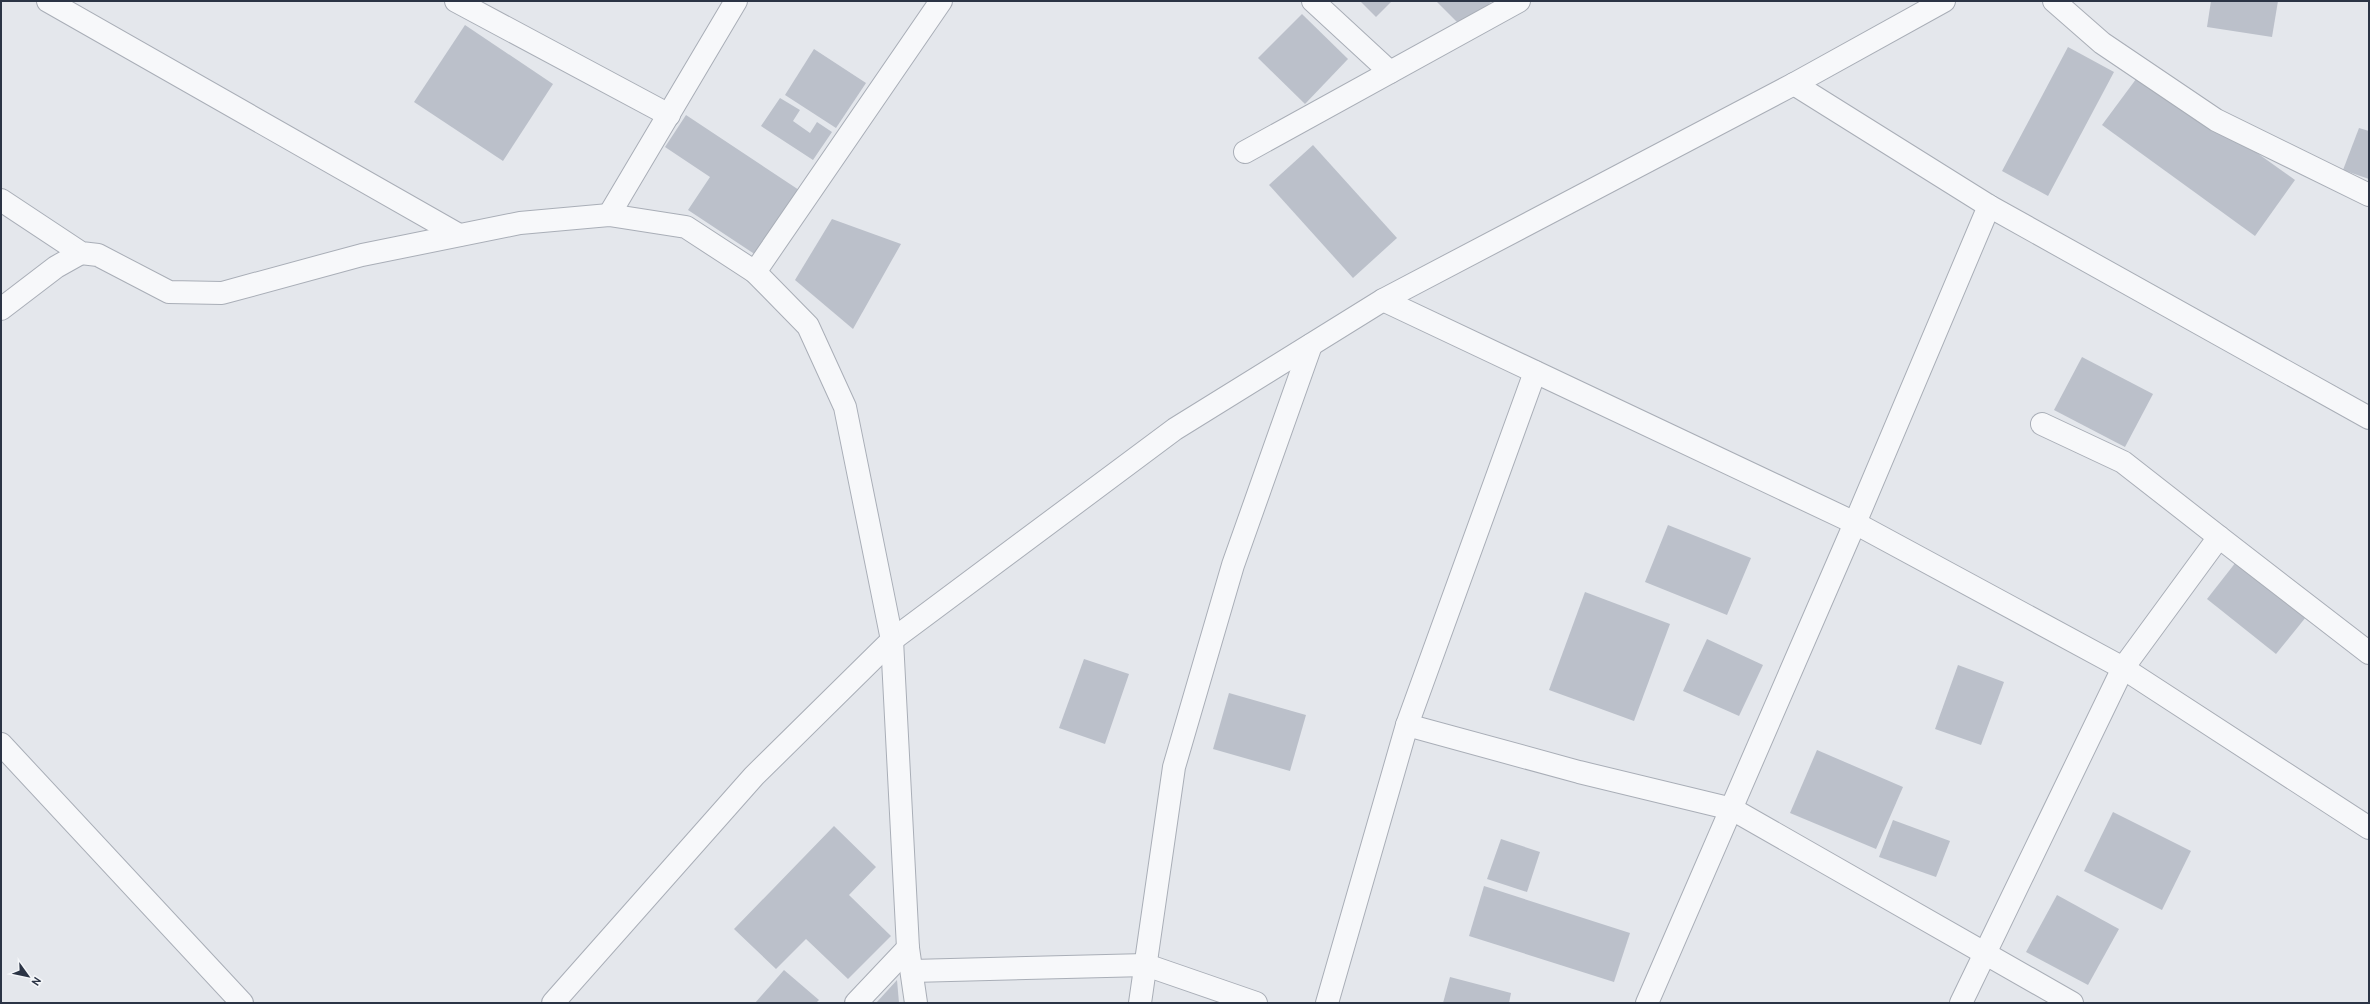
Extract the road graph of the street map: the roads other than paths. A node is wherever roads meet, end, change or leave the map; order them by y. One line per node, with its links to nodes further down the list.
1 (48, 1): 17 (street)
2 (456, 1): 11 (street)
3 (736, 1): 11 (street)
4 (941, 1): 19 (street)
5 (1313, 1): 9 (street)
6 (1519, 1): 9 (street)
7 (1944, 1): 10 (street)
8 (2054, 1): 13 (street)
9 (1390, 72): 12 (street)
10 (1794, 84): 15 (street); 20 (street)
11 (669, 115): 16 (street)
12 (1245, 152)
13 (2369, 195)
14 (1, 200): 18 (street)
15 (1989, 206): 24 (street); 26 (street)
16 (609, 215): 17 (street); 19 (street)
17 (459, 235): 18 (street)
18 (81, 253): 21 (street)
19 (755, 272): 28 (street)
20 (1383, 300): 22 (street); 23 (street)
21 (1, 309)
22 (1311, 345): 28 (street); 37 (street)
23 (1535, 372): 26 (street); 31 (street)
24 (2369, 418)
25 (2042, 424): 27 (street)
26 (1855, 523): 30 (street); 33 (street)
27 (2218, 537): 29 (street); 30 (street)
28 (892, 640): 35 (street); 40 (street)
29 (2369, 653)
30 (2123, 668): 34 (street); 36 (street)
31 (1407, 725): 33 (street); 45 (street)
32 (1, 744): 39 (street)
33 (1732, 809): 36 (street); 46 (street)
34 (2369, 828)
35 (908, 948): 38 (street); 41 (street)
36 (1984, 952): 47 (street); 48 (street)
37 (1146, 965): 38 (street); 43 (street); 44 (street)
38 (912, 971): 42 (street)
39 (242, 1003)
40 (553, 1003)
41 (856, 1003)
42 (916, 1003)
43 (1140, 1003)
44 (1256, 1003)
45 (1327, 1003)
46 (1647, 1003)
47 (1961, 1003)
48 (2072, 1003)

